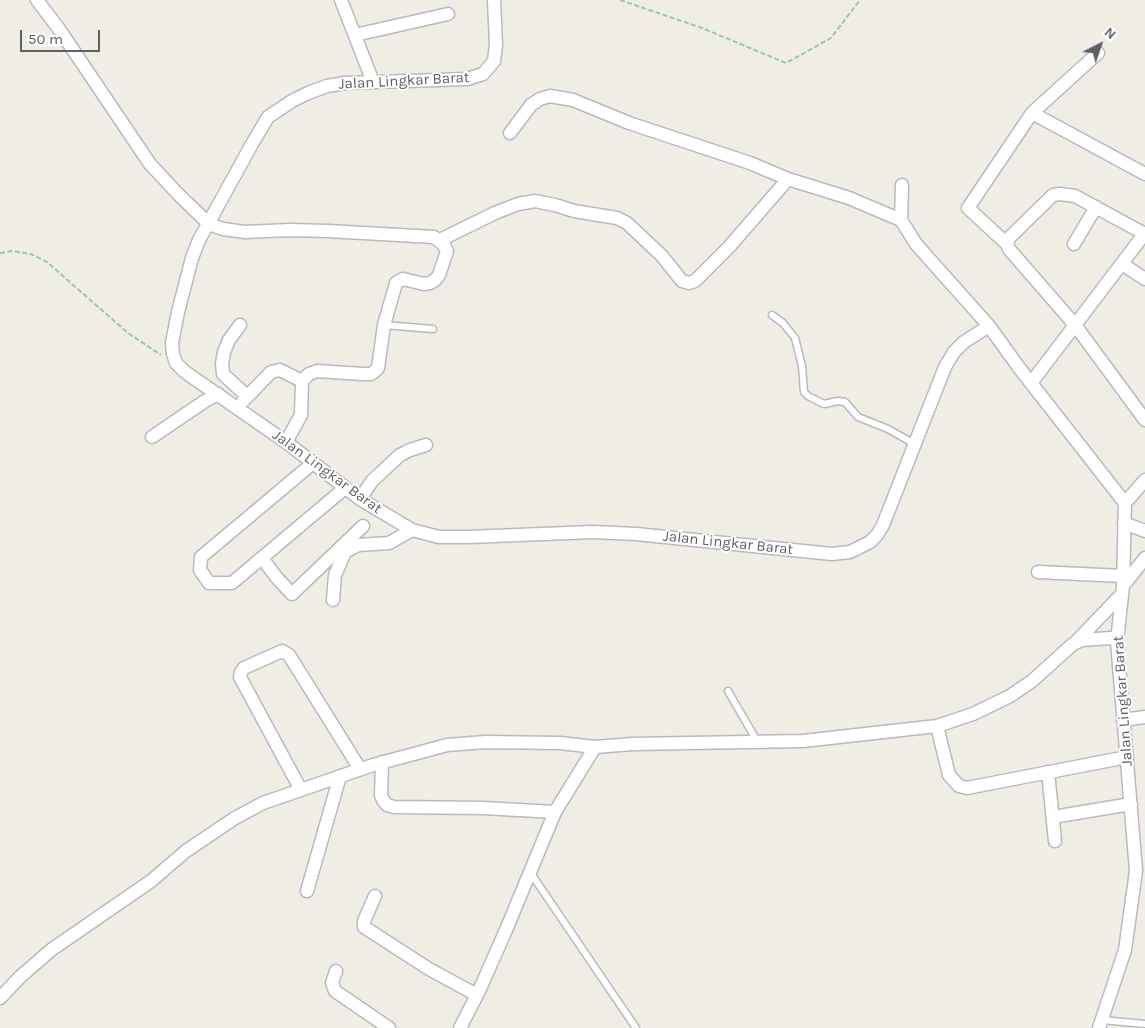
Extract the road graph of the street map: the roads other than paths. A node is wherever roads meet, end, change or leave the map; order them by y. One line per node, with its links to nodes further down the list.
1 (37, 0): 15 (street)
2 (341, 0): 5 (street)
3 (494, 0): 7 (street, Jalan Lingkar Barat)
4 (448, 14): 5 (street)
5 (355, 35): 7 (street)
6 (1098, 53): 8 (street)
7 (373, 82): 15 (street, Jalan Lingkar Barat)
8 (1032, 113): 10 (street); 18 (street)
9 (510, 133): 11 (street)
10 (1145, 174)
11 (788, 179): 14 (street); 17 (street)
12 (902, 185): 14 (street)
13 (1096, 207): 16 (street); 18 (street); 19 (street)
14 (901, 220): 26 (street)
15 (208, 224): 17 (street); 30 (street, Jalan Lingkar Barat)
16 (1145, 234): 20 (street)
17 (440, 240): 24 (street)
18 (1007, 244): 25 (street)
19 (1074, 244)
20 (1122, 264): 21 (street); 25 (street)
21 (1145, 279)
22 (772, 315): 36 (lane)
23 (240, 325): 31 (street)
24 (384, 325): 27 (lane); 28 (street)
25 (1075, 325): 29 (street); 33 (street)
26 (989, 326): 29 (street); 36 (street, Jalan Lingkar Barat)
27 (434, 329)
28 (302, 380): 31 (street); 35 (street)
29 (1031, 383): 42 (street)
30 (218, 394): 32 (street, Jalan Lingkar Barat); 34 (street)
31 (247, 396): 32 (street)
32 (238, 407): 35 (street, Jalan Lingkar Barat)
33 (1145, 420)
34 (152, 437)
35 (286, 442): 38 (street, Jalan Lingkar Barat)
36 (914, 443): 46 (street, Jalan Lingkar Barat)
37 (426, 445): 41 (street)
38 (313, 463): 40 (street, Jalan Lingkar Barat); 49 (street)
39 (1145, 480): 42 (street)
40 (345, 488): 41 (street, Jalan Lingkar Barat); 49 (street)
41 (360, 499): 43 (street, Jalan Lingkar Barat)
42 (1125, 503): 44 (street, Jalan Lingkar Barat)
43 (371, 507): 45 (street); 46 (street, Jalan Lingkar Barat)
44 (1124, 523): 47 (street); 52 (street, Jalan Lingkar Barat)
45 (364, 526): 48 (street); 49 (street)
46 (412, 530): 48 (street)
47 (1145, 531)
48 (358, 545): 53 (street)
49 (262, 558)
50 (1145, 558): 52 (street)
51 (1038, 572): 52 (street)
52 (1123, 585): 54 (street, Jalan Lingkar Barat); 55 (street)
53 (333, 600)
54 (1117, 641): 55 (street); 58 (street, Jalan Lingkar Barat)
55 (1073, 644): 59 (street)
56 (728, 691): 60 (lane)
57 (1145, 717): 58 (street)
58 (1123, 720): 62 (street, Jalan Lingkar Barat)
59 (937, 726): 60 (street); 65 (street)
60 (758, 741): 61 (street)
61 (595, 747): 63 (street); 69 (street)
62 (1126, 757): 65 (street); 68 (street, Jalan Lingkar Barat)
63 (382, 762): 64 (street); 69 (street)
64 (360, 769): 66 (street); 67 (street)
65 (1048, 772): 70 (street)
66 (340, 776): 67 (street); 73 (street)
67 (301, 790): 77 (street)
68 (1130, 804): 70 (street); 78 (street, Jalan Lingkar Barat)
69 (555, 812): 72 (street)
70 (1053, 817): 71 (street)
71 (1055, 840)
72 (530, 872): 76 (street); 82 (lane)
73 (307, 891)
74 (375, 896): 76 (street)
75 (336, 971): 80 (street)
76 (477, 995): 81 (street)
77 (0, 998)
78 (1101, 1024): 79 (lane)
79 (1145, 1024)
80 (389, 1028)
81 (460, 1028)
82 (636, 1028)

